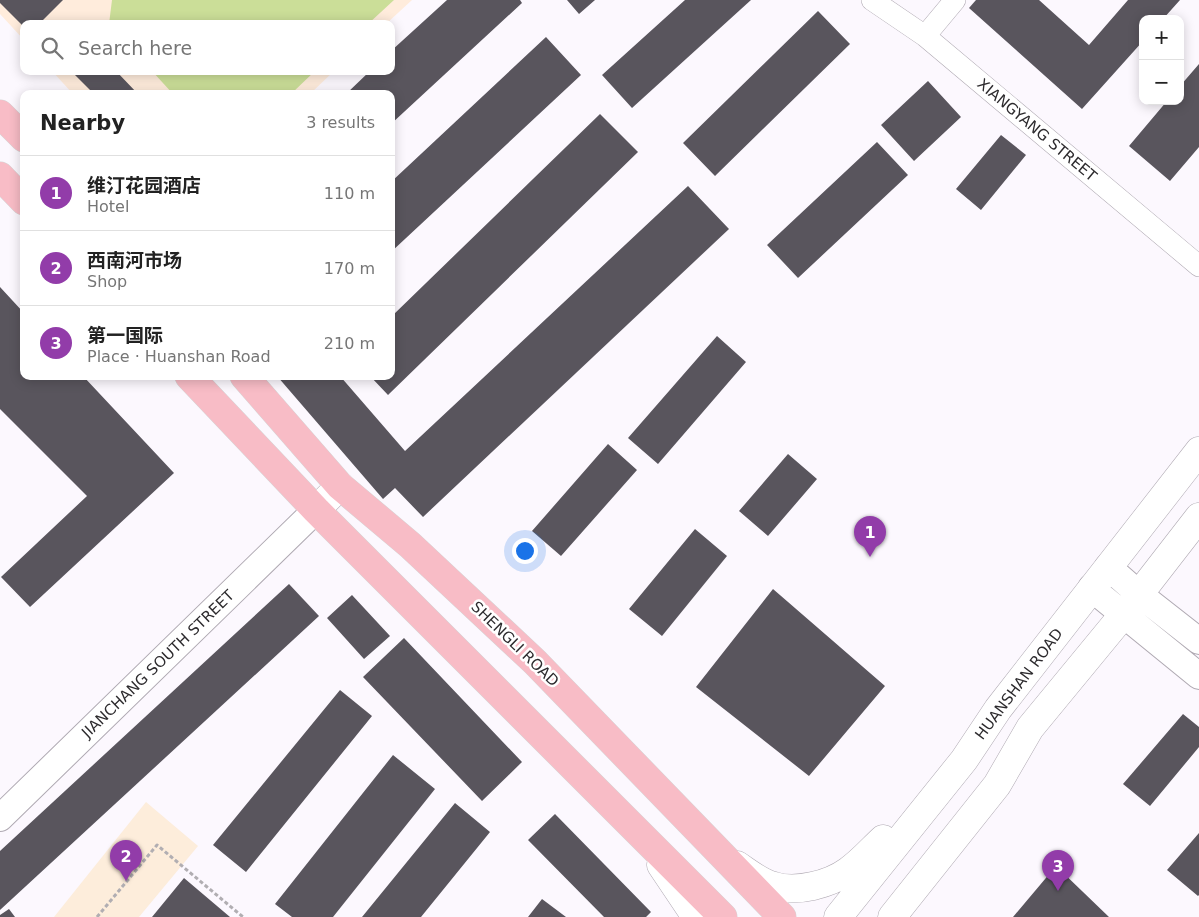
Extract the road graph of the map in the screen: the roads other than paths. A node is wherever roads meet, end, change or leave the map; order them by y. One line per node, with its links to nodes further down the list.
1 (872, 0): 3 (street, XIANGYANG STREET)
2 (954, 0): 3 (street)
3 (924, 36): 8 (street, XIANGYANG STREET)
4 (0, 114): 5 (main road)
5 (20, 134)
6 (0, 176): 7 (main road)
7 (20, 197)
8 (1199, 266)
9 (193, 380): 13 (main road)
10 (247, 380): 12 (main road, SHENGLI ROAD)
11 (1199, 451): 15 (main road, HUANSHAN ROAD)
12 (340, 486): 13 (main road); 23 (main road, SHENGLI ROAD)
13 (316, 510): 21 (street, JIANCHANG SOUTH STREET); 22 (main road)
14 (1199, 517): 17 (main road)
15 (1108, 567): 16 (main road, HUANSHAN ROAD); 17 (street)
16 (1091, 588): 17 (street); 20 (main road, HUANSHAN ROAD)
17 (1131, 604): 18 (street); 19 (street); 28 (main road)
18 (1199, 641)
19 (1199, 676)
20 (948, 779): 23 (main road); 27 (main road, HUANSHAN ROAD)
21 (0, 818)
22 (641, 834): 24 (main road); 25 (main road)
23 (721, 854): 26 (main road, SHENGLI ROAD)
24 (696, 917)
25 (724, 917)
26 (782, 917)
27 (838, 917)
28 (892, 917)

